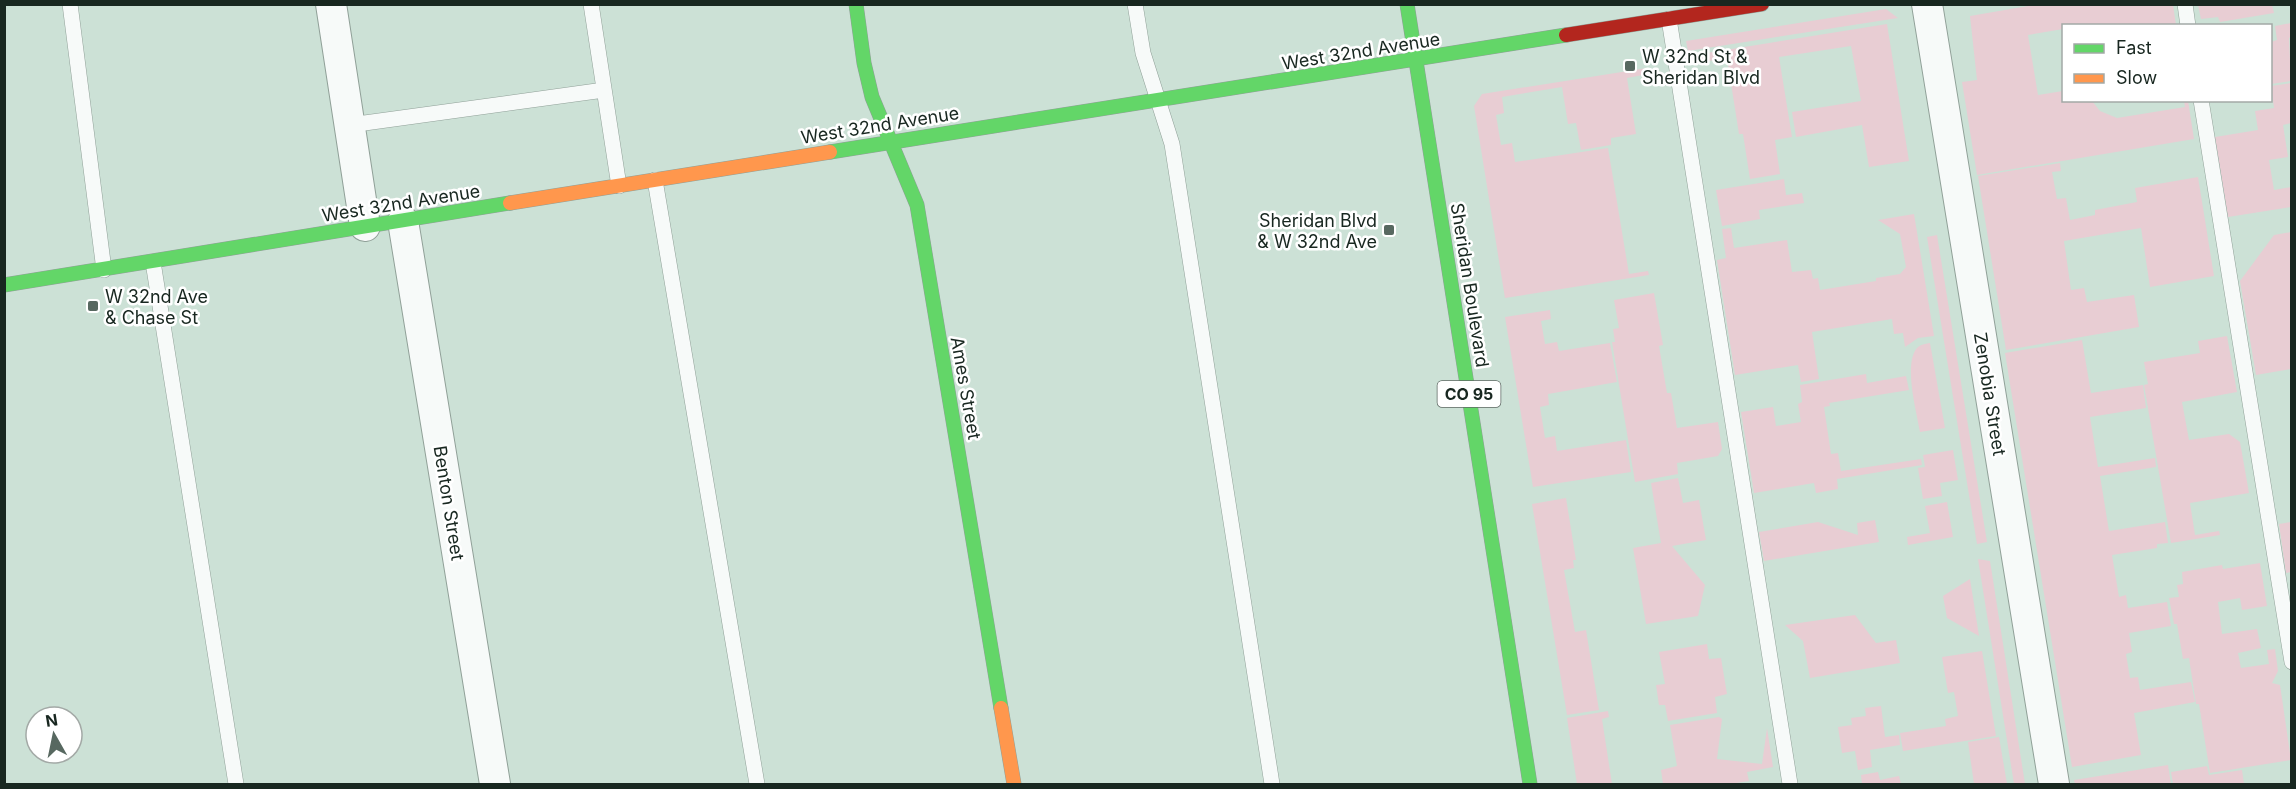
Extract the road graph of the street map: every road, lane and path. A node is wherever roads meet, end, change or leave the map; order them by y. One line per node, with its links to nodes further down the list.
1 (70, 4): 23 (lane)
2 (331, 4): 16 (street)
3 (591, 4): 13 (lane)
4 (856, 4): 17 (street, Ames Street)
5 (1135, 4): 14 (lane)
6 (1407, 4): 12 (street, Sheridan Boulevard / CO 95)
7 (1762, 4): 10 (street, West 32nd Avenue)
8 (1927, 4): 33 (street, Zenobia Street)
9 (2185, 4): 11 (lane)
10 (1683, 13): 12 (street, West 32nd Avenue); 32 (lane)
11 (2188, 24)
12 (1416, 60): 14 (street, West 32nd Avenue); 31 (street, Sheridan Boulevard / CO 95)
13 (604, 90): 16 (lane); 19 (lane)
14 (1159, 101): 17 (street, West 32nd Avenue); 30 (lane)
15 (2201, 102): 25 (lane)
16 (350, 125): 21 (street)
17 (889, 142): 18 (street, West 32nd Avenue); 29 (street, Ames Street)
18 (655, 180): 19 (street, West 32nd Avenue); 28 (lane)
19 (619, 186): 20 (street, West 32nd Avenue)
20 (403, 221): 21 (street, West 32nd Avenue); 27 (street, Benton Street)
21 (365, 226): 22 (street, West 32nd Avenue)
22 (153, 262): 23 (street, West 32nd Avenue); 26 (lane)
23 (104, 270): 24 (street, West 32nd Avenue)
24 (4, 285)
25 (2292, 662)
26 (236, 784)
27 (495, 784)
28 (757, 784)
29 (1014, 784)
30 (1272, 784)
31 (1530, 784)
32 (1790, 784)
33 (2054, 784)

